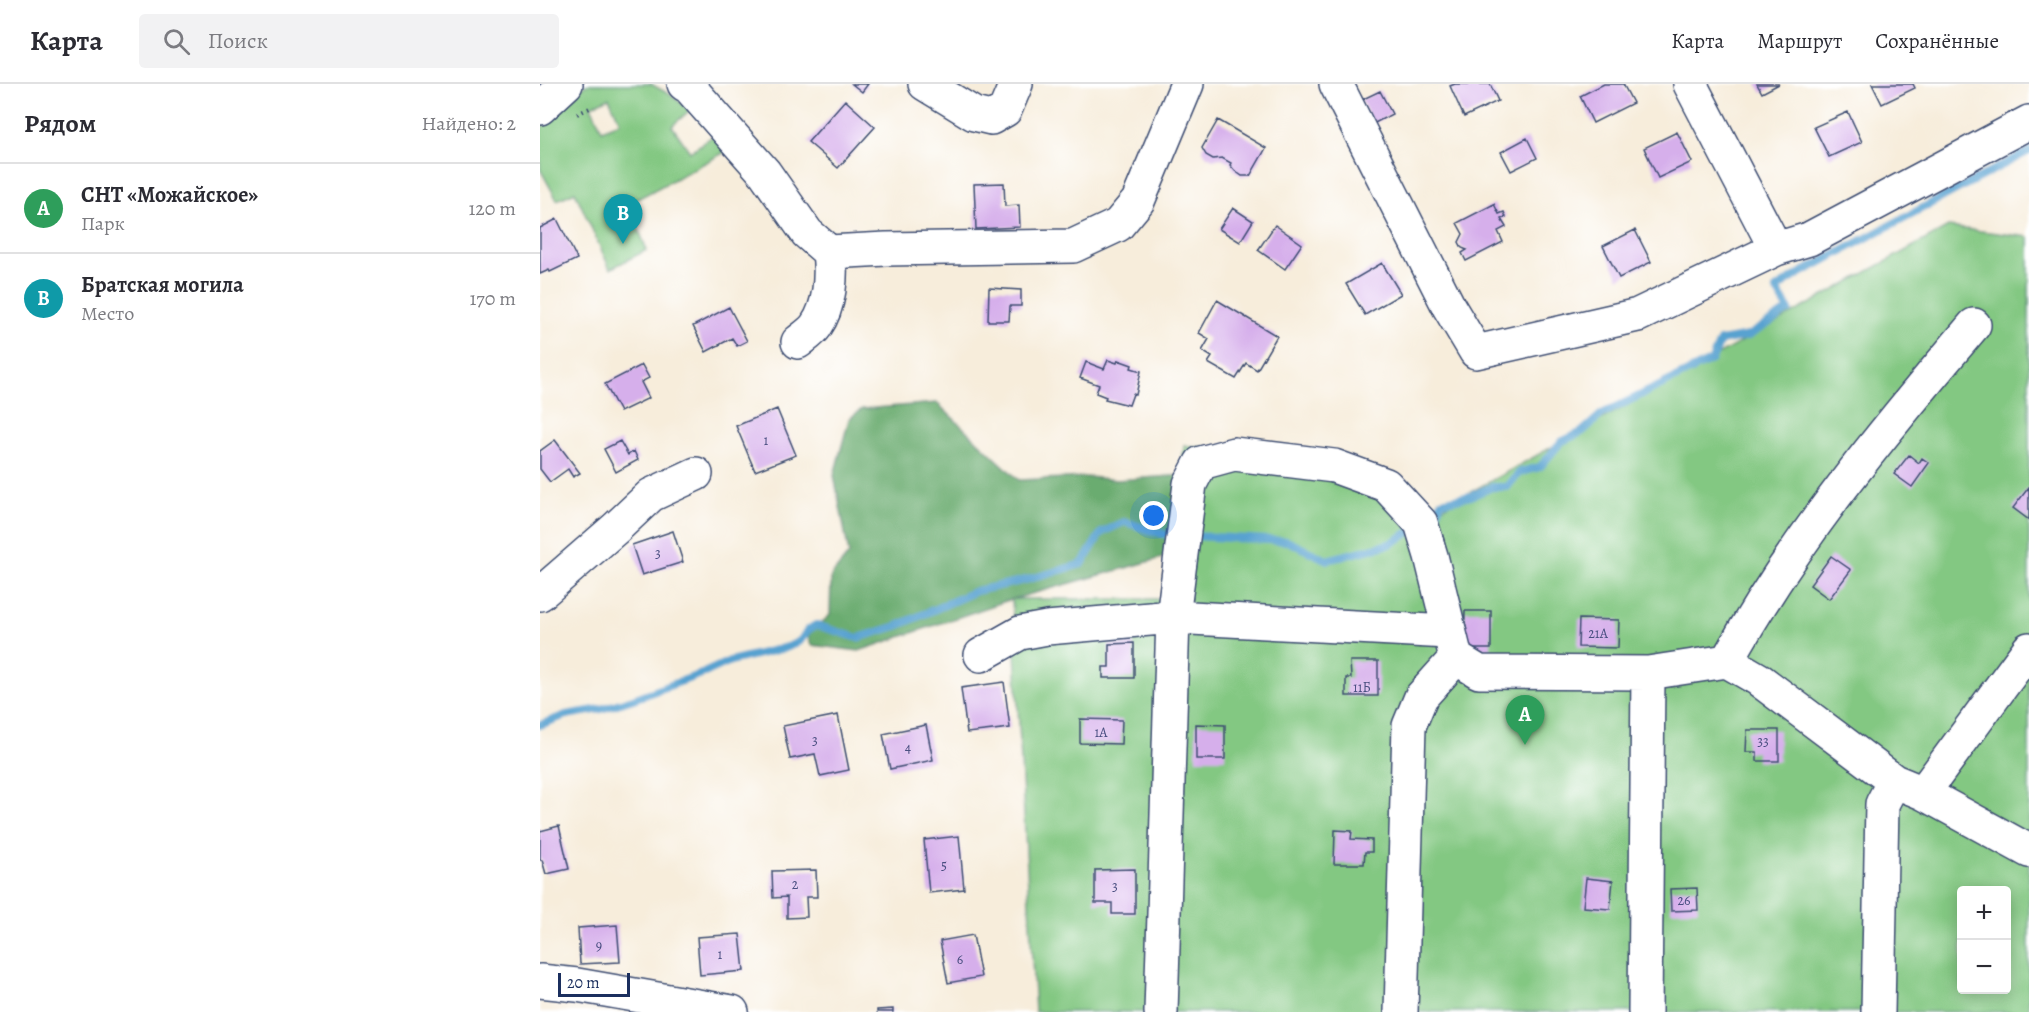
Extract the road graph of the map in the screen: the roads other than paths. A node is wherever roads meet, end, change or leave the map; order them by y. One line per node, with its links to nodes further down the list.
1 (566, 84): 8 (street)
2 (684, 84): 11 (street)
3 (925, 84): 4 (street)
4 (1016, 84)
5 (1187, 84): 11 (street)
6 (1336, 84): 10 (street)
7 (1690, 84): 10 (street)
8 (540, 108)
9 (2029, 122): 10 (street)
10 (1776, 249)
11 (829, 252): 13 (street)
12 (1974, 325): 20 (street)
13 (798, 342)
14 (696, 474): 15 (street)
15 (540, 594)
16 (1173, 617): 17 (street); 17 (street); 19 (street); 26 (street)
17 (1452, 645): 21 (street); 27 (street)
18 (2029, 649): 22 (street)
19 (981, 654)
20 (1728, 660): 21 (street); 22 (street)
21 (1648, 673): 28 (street)
22 (1908, 787): 23 (street); 29 (street)
23 (2029, 851)
24 (540, 981): 25 (street)
25 (732, 1012)
26 (1161, 1012)
27 (1401, 1012)
28 (1645, 1012)
29 (1878, 1012)

